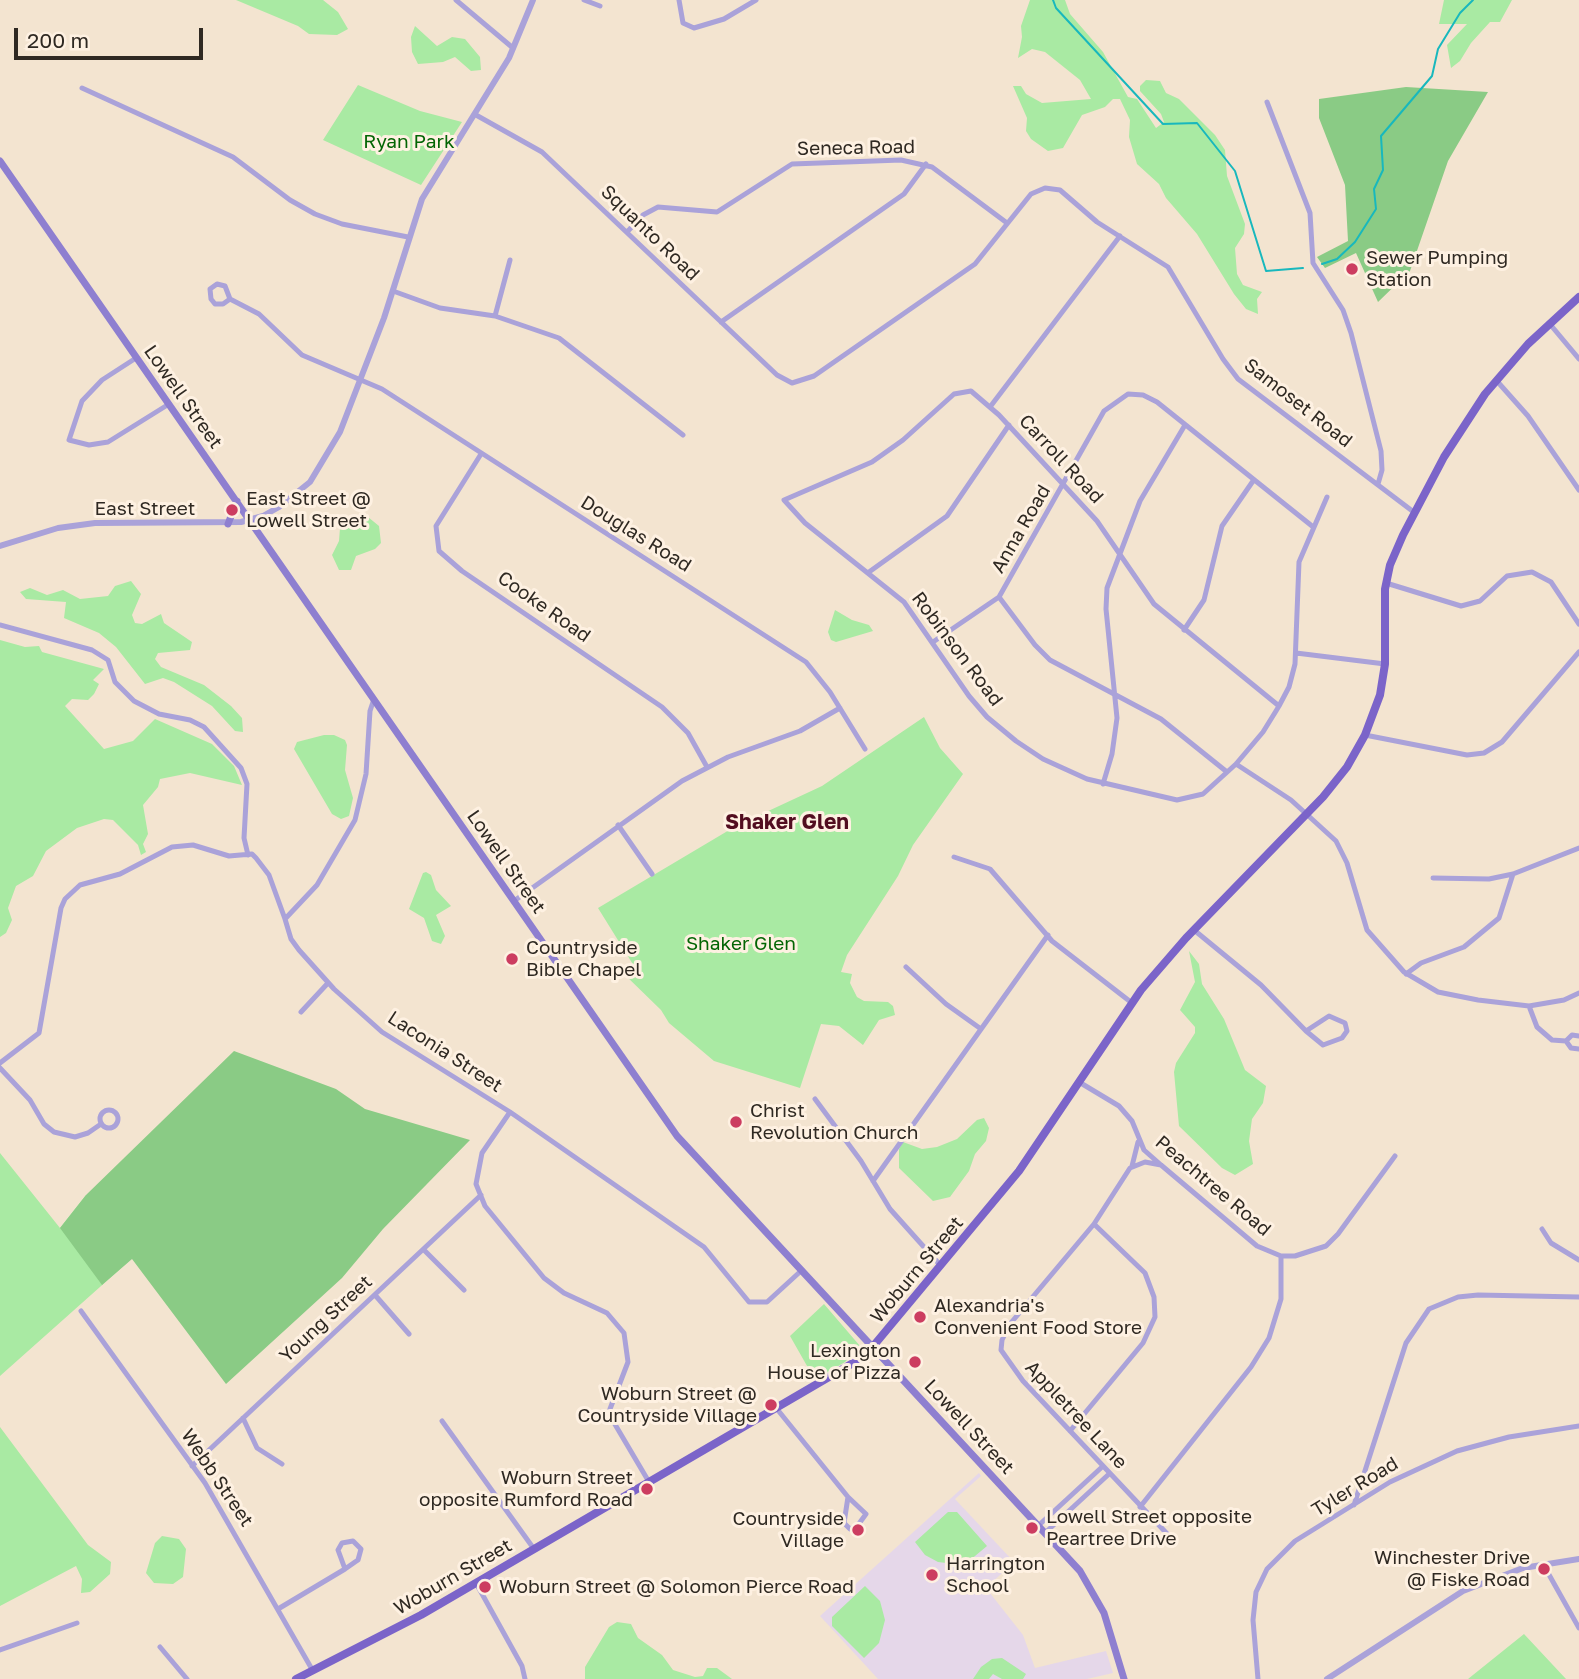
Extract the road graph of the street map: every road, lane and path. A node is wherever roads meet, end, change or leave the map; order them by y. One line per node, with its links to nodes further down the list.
1 (456, 0): 7 (street)
2 (533, 0): 7 (street, East Street)
3 (584, 0): 6 (street)
4 (679, 0): 5 (street)
5 (756, 0)
6 (600, 6)
7 (513, 48): 10 (street, East Street)
8 (82, 88): 16 (street)
9 (1267, 102): 36 (street)
10 (475, 115): 14 (street, Squanto Road); 16 (street, East Street)
11 (0, 160): 24 (main road, Lowell Street)
12 (926, 164): 13 (street, Seneca Road); 14 (street, Seneca Road); 22 (street)
13 (1007, 223): 15 (street, Samoset Road); 28 (street, Samoset Road)
14 (627, 232): 22 (street, Squanto Road)
15 (1120, 236): 30 (street); 36 (street, Samoset Road)
16 (408, 237): 18 (street, East Street)
17 (510, 260): 21 (street)
18 (393, 291): 21 (street); 26 (street, East Street)
19 (1579, 297): 23 (main road, Woburn Street)
20 (230, 299): 26 (street, Douglas Road)
21 (495, 316): 33 (street)
22 (721, 322): 28 (street, Squanto Road)
23 (1549, 323): 25 (street); 27 (main road, Woburn Street)
24 (136, 358): 29 (main road, Lowell Street); 29 (street)
25 (1579, 359)
26 (359, 378): 34 (street, Douglas Road); 43 (street, East Street)
27 (1496, 380): 38 (street); 42 (main road, Woburn Street)
28 (795, 383)
29 (169, 404): 41 (main road, Lowell Street)
30 (990, 407): 31 (street, Carroll Road); 40 (street, Carroll Road)
31 (1009, 425): 37 (street, Carroll Road); 48 (street)
32 (1185, 425): 35 (street, Anna Road); 37 (street, Anna Road); 47 (street)
33 (683, 435)
34 (481, 454): 61 (street, Douglas Road); 65 (street, Cooke Road)
35 (1253, 481): 45 (street, Anna Road); 53 (street)
36 (1378, 484): 42 (street, Samoset Road)
37 (1064, 485): 47 (street, Carroll Road); 50 (street, Anna Road)
38 (1579, 489)
39 (1327, 497): 45 (street, Robinson Road)
40 (784, 500): 48 (street, Robinson Road)
41 (237, 501): 43 (main road, Lowell Street); 44 (main road)
42 (1415, 513): 49 (main road, Woburn Street)
43 (249, 520): 44 (street, East Street); 59 (main road, Lowell Street)
44 (228, 524): 46 (street, East Street)
45 (1312, 526): 56 (street, Robinson Road)
46 (0, 546)
47 (1119, 554): 53 (street, Carroll Road); 58 (street)
48 (869, 572): 54 (street, Robinson Road)
49 (1386, 583): 51 (street); 57 (main road, Woburn Street)
50 (999, 597): 54 (street, Anna Road); 58 (street)
51 (1579, 624)
52 (0, 625): 71 (street)
53 (1184, 630): 60 (street, Carroll Road)
54 (933, 642): 67 (street, Robinson Road)
55 (1579, 652): 62 (street)
56 (1296, 653): 57 (street); 60 (street, Robinson Road)
57 (1385, 664): 62 (main road, Woburn Street)
58 (1115, 695): 66 (street); 67 (street)
59 (374, 699): 76 (main road, Lowell Street); 77 (street)
60 (1279, 706): 64 (street, Robinson Road)
61 (840, 708): 63 (street, Douglas Road); 65 (street)
62 (1365, 735): 68 (main road, Woburn Street)
63 (864, 749)
64 (1236, 764): 66 (street, Robinson Road); 68 (street)
65 (706, 767): 69 (street)
66 (1227, 772): 67 (street, Robinson Road)
67 (1103, 784)
68 (1307, 814): 78 (main road, Woburn Street); 81 (street)
69 (618, 825): 73 (street); 76 (street)
70 (1579, 848): 74 (street)
71 (248, 855): 77 (street, Laconia Street); 92 (street)
72 (954, 857): 79 (street)
73 (652, 874)
74 (1513, 874): 75 (street); 81 (street)
75 (1433, 878)
76 (514, 901): 109 (main road, Lowell Street)
77 (285, 919): 82 (street, Laconia Street)
78 (1194, 930): 84 (main road, Woburn Street); 88 (street)
79 (1048, 935): 84 (street); 87 (street)
80 (906, 967): 87 (street)
81 (1406, 974): 85 (street)
82 (328, 983): 86 (street); 95 (street, Laconia Street)
83 (1579, 993): 85 (street)
84 (1132, 1003): 93 (main road, Woburn Street)
85 (1529, 1006): 90 (street)
86 (301, 1012)
87 (981, 1029): 101 (street)
88 (1306, 1031): 88 (street)
89 (1579, 1036): 90 (street)
90 (1566, 1041): 91 (street)
91 (1579, 1049)
92 (0, 1066): 96 (street)
93 (1079, 1082): 97 (street, Peachtree Road); 108 (main road, Woburn Street)
94 (815, 1098): 101 (street)
95 (510, 1112): 102 (street); 109 (street, Laconia Street)
96 (101, 1124)
97 (1137, 1138): 99 (street, Peachtree Road); 100 (street, Appletree Lane)
98 (1395, 1156): 106 (street, Peachtree Road)
99 (1161, 1165): 100 (street); 106 (street, Peachtree Road)
100 (1130, 1168): 103 (street, Appletree Lane)
101 (873, 1181): 108 (street)
102 (481, 1195): 105 (street, Young Street); 125 (street)
103 (1094, 1224): 120 (street); 120 (street, Appletree Lane)
104 (1542, 1229): 107 (street)
105 (424, 1250): 110 (street); 111 (street, Young Street)
106 (1281, 1256): 128 (street)
107 (1579, 1260)
108 (941, 1266): 115 (main road, Woburn Street)
109 (802, 1270): 115 (main road, Lowell Street)
110 (464, 1290)
111 (375, 1295): 114 (street); 117 (street, Young Street)
112 (1579, 1297): 127 (street)
113 (81, 1311): 122 (street, Webb Street)
114 (409, 1334)
115 (873, 1347): 116 (main road, Woburn Street); 129 (main road, Lowell Street)
116 (777, 1409): 125 (main road, Woburn Street); 126 (street)
117 (243, 1418): 121 (street); 122 (street, Young Street)
118 (442, 1422): 132 (street)
119 (1579, 1426): 127 (street, Tyler Road)
120 (1070, 1431): 123 (street, Appletree Lane)
121 (282, 1464)
122 (192, 1466): 137 (street, Webb Street)
123 (1102, 1467): 124 (street, Appletree Lane); 129 (street)
124 (1109, 1474): 128 (street, Appletree Lane); 130 (street)
125 (649, 1482): 132 (main road, Woburn Street)
126 (848, 1497): 126 (street)
127 (1354, 1505): 147 (street, Tyler Road)
128 (1140, 1507): 131 (street, Appletree Lane)
129 (1039, 1525): 130 (main road, Lowell Street)
130 (1046, 1532): 146 (main road, Lowell Street)
131 (1171, 1539)
132 (534, 1549): 136 (main road, Woburn Street)
133 (1579, 1559): 134 (street)
134 (1543, 1564): 139 (street); 148 (street)
135 (345, 1569): 135 (street); 137 (street)
136 (476, 1583): 142 (main road, Woburn Street); 145 (street)
137 (278, 1608): 142 (street, Webb Street)
138 (77, 1623): 141 (street)
139 (1579, 1628)
140 (160, 1647): 143 (street)
141 (0, 1650)
142 (313, 1671): 144 (main road, Woburn Street)
143 (187, 1679)
144 (296, 1679)
145 (525, 1679)
146 (1124, 1679)
147 (1258, 1679)
148 (1327, 1679)

